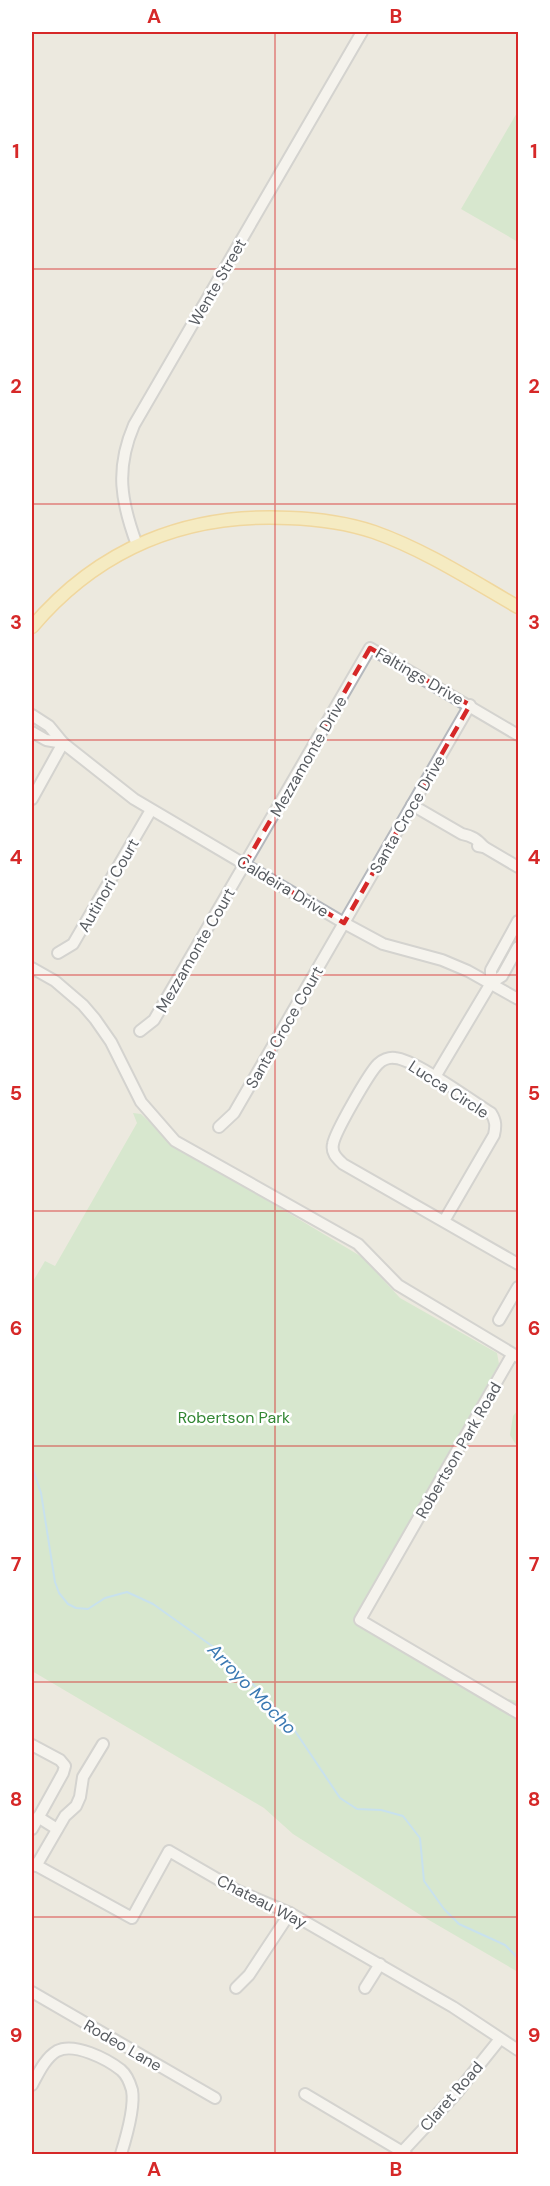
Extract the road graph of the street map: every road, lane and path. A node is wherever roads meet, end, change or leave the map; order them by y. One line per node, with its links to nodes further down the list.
1 (362, 32): 2 (street, Wente Street)
2 (137, 545): 3 (main road); 4 (main road)
3 (519, 607)
4 (32, 627)
5 (370, 648): 6 (street, Faltings Drive); 14 (street, Mezzamonte Drive)
6 (470, 705): 9 (street, Faltings Drive); 12 (street, Santa Croce Drive)
7 (32, 715): 10 (street, Caldeira Drive)
8 (32, 732): 10 (street, Caldeira Drive)
9 (519, 735)
10 (63, 743): 11 (street); 13 (street, Caldeira Drive)
11 (32, 799)
12 (412, 805): 15 (street); 17 (street, Santa Croce Drive)
13 (151, 810): 14 (street, Caldeira Drive); 19 (street, Autinori Court)
14 (245, 864): 17 (street, Caldeira Drive); 23 (street, Mezzamonte Court)
15 (519, 867)
16 (519, 921): 21 (street)
17 (344, 923): 21 (street, Caldeira Drive); 25 (street, Santa Croce Court)
18 (519, 947): 21 (street)
19 (58, 953)
20 (32, 968): 30 (street, Robertson Park Road)
21 (490, 982): 22 (street, Caldeira Drive); 24 (street)
22 (519, 999)
23 (140, 1031)
24 (435, 1077): 26 (street, Lucca Circle); 26 (street, Lucca Circle)
25 (219, 1127)
26 (444, 1221): 27 (street, Lucca Circle)
27 (519, 1264)
28 (519, 1287): 29 (street)
29 (499, 1320)
30 (515, 1356): 31 (street, Robertson Park Road)
31 (519, 1713)
32 (104, 1744): 35 (street)
33 (32, 1745): 34 (street)
34 (65, 1768): 35 (street); 36 (street)
35 (83, 1777): 38 (street)
36 (38, 1817): 37 (street); 38 (street)
37 (32, 1828)
38 (57, 1829): 39 (street)
39 (34, 1864): 40 (street, Chateau Way)
40 (290, 1913): 41 (street, Chateau Way); 42 (street)
41 (380, 1964): 43 (street); 45 (street, Chateau Way)
42 (236, 1988)
43 (365, 1988)
44 (32, 1992): 49 (street, Rodeo Lane)
45 (500, 2039): 46 (street, Chateau Way); 50 (street, Claret Road)
46 (519, 2050)
47 (32, 2085): 51 (street)
48 (305, 2094): 50 (street)
49 (215, 2098)
50 (404, 2153)
51 (121, 2154)

